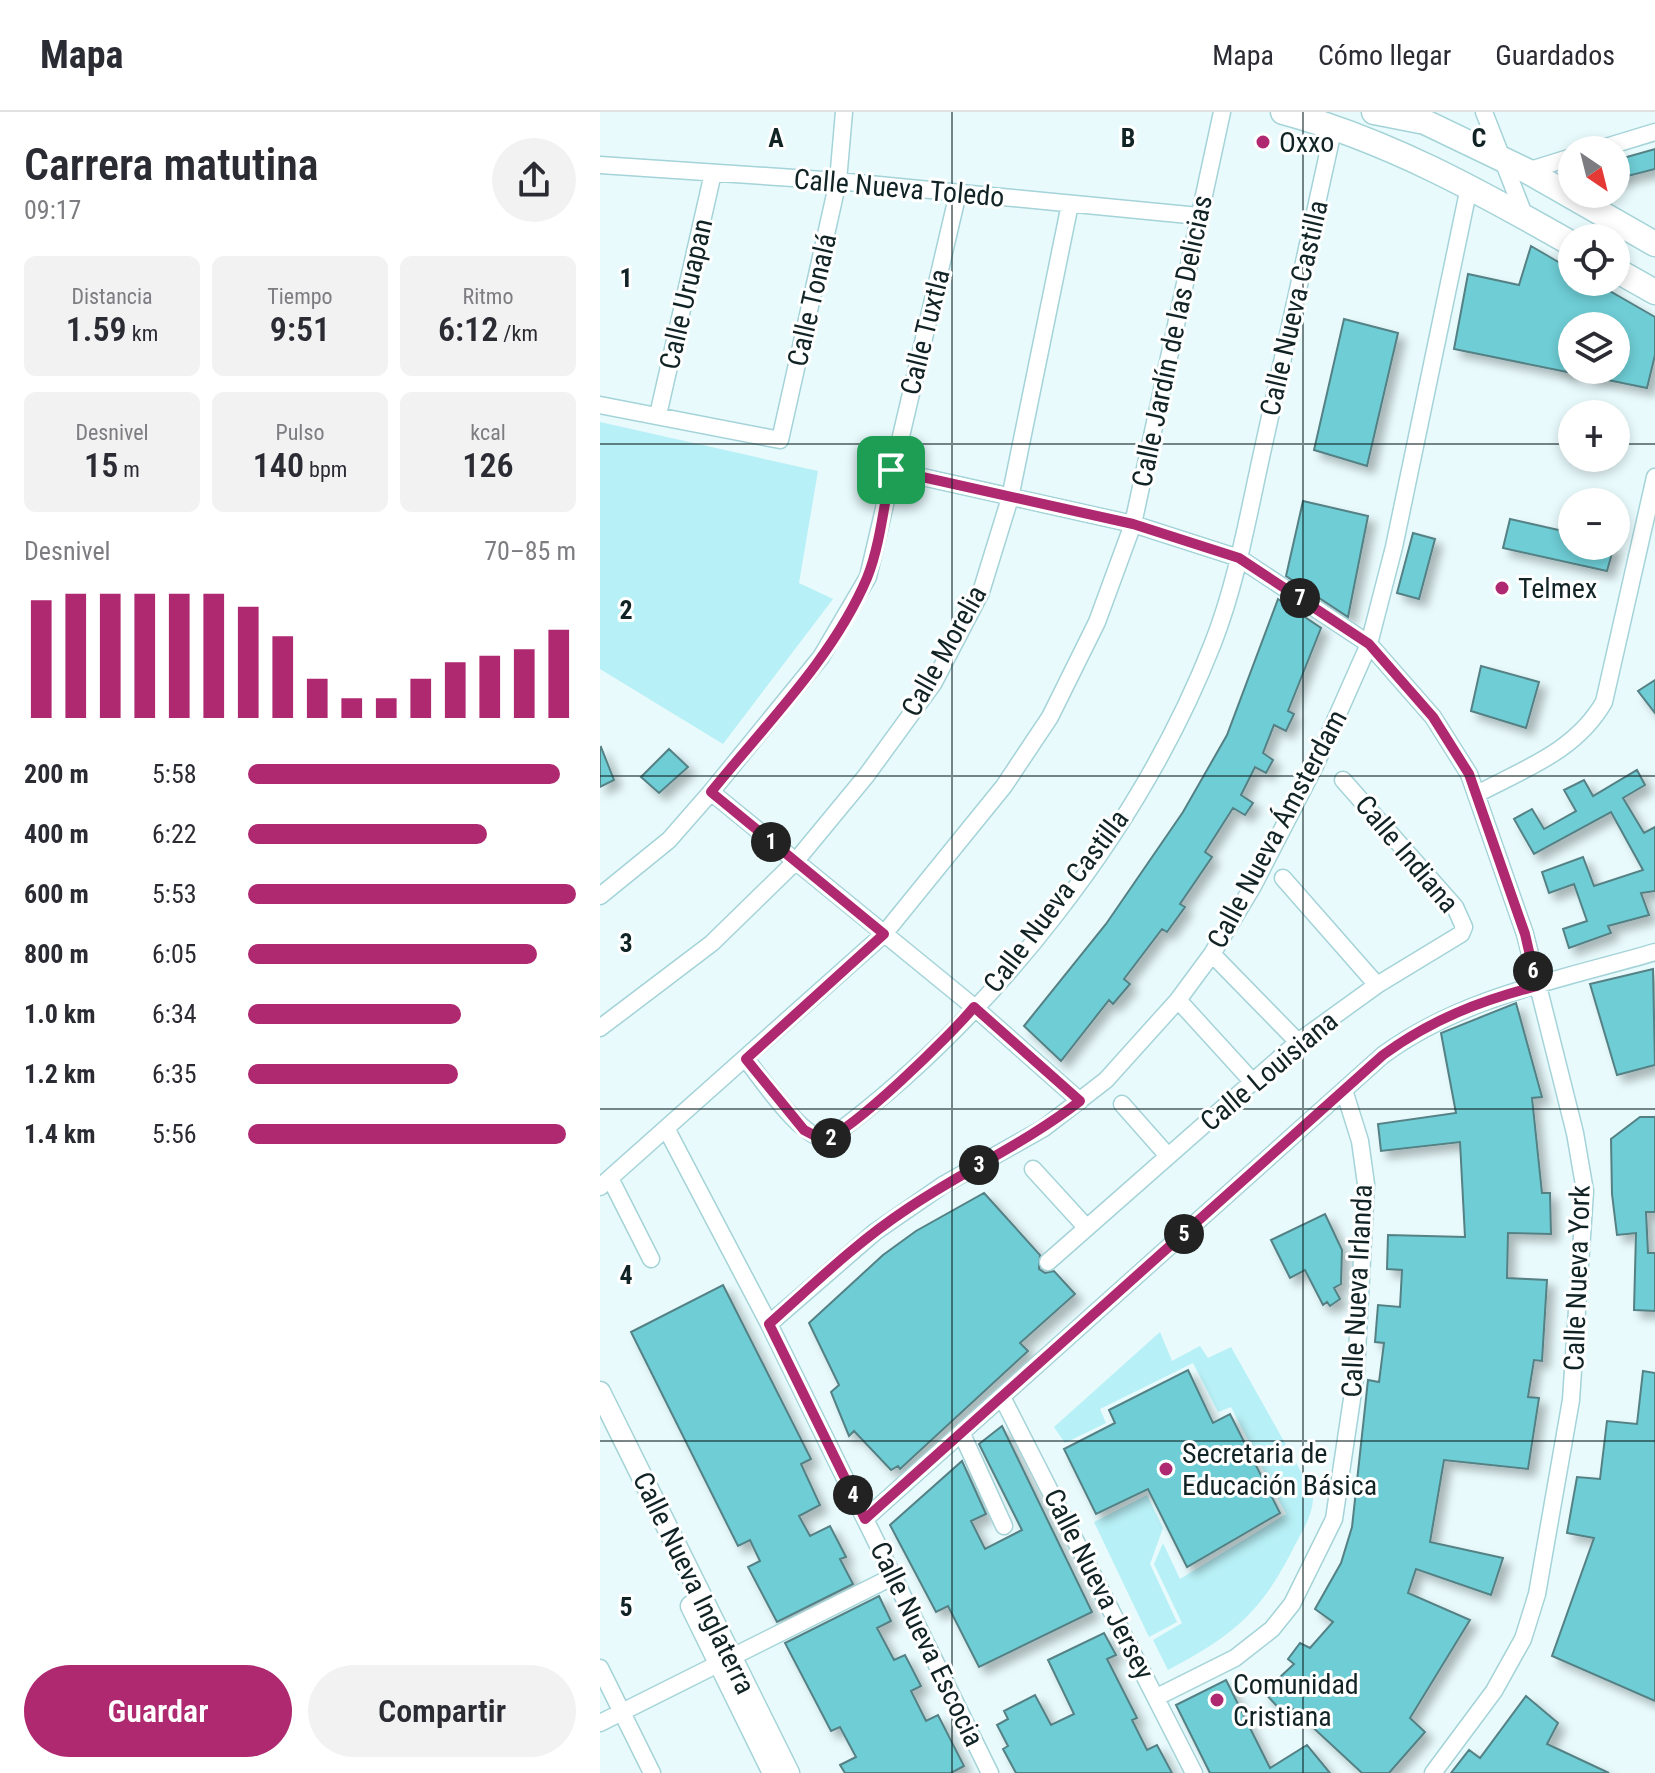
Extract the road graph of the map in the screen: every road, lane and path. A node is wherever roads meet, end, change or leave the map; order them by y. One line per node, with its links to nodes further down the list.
1 (844, 112): 16 (street, Calle Tonalá)
2 (1222, 112): 20 (street, Calle Jardín de las Delicias)
3 (1283, 112): 8 (main road)
4 (1374, 112): 7 (main road)
5 (1404, 112): 7 (main road)
6 (1484, 112): 11 (street)
7 (1427, 122): 11 (main road)
8 (1334, 126): 17 (main road); 34 (street, Calle Nueva Castilla)
9 (1655, 132): 10 (street)
10 (1630, 140)
11 (1499, 157): 14 (main road); 21 (street)
12 (1558, 161): 14 (street)
13 (600, 165): 15 (street, Calle Nueva Toledo)
14 (1527, 171): 23 (main road)
15 (713, 173): 16 (street, Calle Nueva Toledo); 29 (street, Calle Uruapan)
16 (838, 181): 18 (street, Calle Nueva Toledo); 29 (street, Calle Tonalá)
17 (1469, 187): 21 (main road); 35 (street, Calle Nueva Ámsterdam)
18 (958, 193): 19 (street, Calle Nueva Toledo); 30 (street, Calle Tuxtla)
19 (1070, 204): 20 (street, Calle Nueva Toledo); 32 (street, Calle Morelia)
20 (1199, 216): 33 (street, Calle Jardín de las Delicias)
21 (1525, 217): 22 (main road)
22 (1558, 236)
23 (1655, 244)
24 (1630, 264): 25 (main road)
25 (1655, 275)
26 (1630, 278): 27 (main road)
27 (1655, 292)
28 (600, 405): 29 (street)
29 (658, 415)
30 (891, 470): 32 (street, Calle Nueva York); 37 (street, Calle Tuxtla)
31 (1655, 477): 38 (street)
32 (1010, 498): 33 (street, Calle Nueva York); 39 (street, Calle Morelia)
33 (1133, 524): 34 (street, Calle Nueva York); 43 (street, Calle Jardín de las Delicias)
34 (1239, 558): 35 (street, Calle Nueva York); 49 (street, Calle Nueva Castilla)
35 (1369, 644): 38 (street, Calle Nueva York); 45 (street, Calle Nueva Ámsterdam)
36 (1343, 780): 42 (street, Calle Indiana)
37 (711, 792): 39 (street); 41 (street, Calle Tuxtla)
38 (1477, 794): 47 (street, Calle Nueva York)
39 (795, 862): 43 (street); 50 (street, Calle Morelia)
40 (1283, 878): 46 (street)
41 (600, 896)
42 (1463, 931): 46 (street, Calle Louisiana)
43 (884, 934): 49 (street); 52 (street, Calle Jardín de las Delicias)
44 (1655, 952): 47 (street)
45 (1212, 954): 48 (street, Calle Nueva Ámsterdam); 51 (street)
46 (1377, 985): 51 (street, Calle Louisiana)
47 (1537, 986): 54 (street); 82 (street, Calle Nueva York)
48 (1178, 1000): 53 (street); 55 (street, Calle Nueva Ámsterdam)
49 (974, 1007): 52 (street, Calle Nueva Castilla); 55 (street)
50 (600, 1028)
51 (1298, 1042): 53 (street, Calle Louisiana)
52 (746, 1059): 57 (street, Calle Jardín de las Delicias)
53 (1251, 1080): 58 (street, Calle Louisiana)
54 (1344, 1090): 66 (street); 74 (street, Calle Nueva Irlanda)
55 (1080, 1101): 64 (street, Calle Nueva Ámsterdam)
56 (1122, 1104): 58 (street)
57 (667, 1130): 60 (street, Calle Jardín de las Delicias); 64 (street, Calle Nueva Escocia)
58 (1168, 1156): 61 (street, Calle Louisiana)
59 (1033, 1169): 61 (street)
60 (605, 1183): 62 (street)
61 (1086, 1227): 63 (street, Calle Louisiana)
62 (651, 1259)
63 (1048, 1262)
64 (769, 1324): 69 (street, Calle Nueva Escocia)
65 (600, 1392): 72 (street, Calle Nueva Inglaterra)
66 (1002, 1397): 68 (street); 74 (street, Calle Nueva Jersey)
67 (600, 1423): 72 (street, Calle Nueva Inglaterra)
68 (962, 1434): 69 (street); 70 (street)
69 (865, 1519): 71 (street, Calle Nueva Escocia)
70 (1004, 1526)
71 (894, 1576): 72 (street); 80 (street, Calle Nueva Escocia)
72 (725, 1659): 75 (street); 78 (street, Calle Nueva Inglaterra); 79 (street, Calle Nueva Inglaterra)
73 (600, 1668): 75 (street)
74 (1157, 1697): 81 (street, Calle Nueva Jersey)
75 (622, 1712): 76 (street); 77 (street)
76 (600, 1723)
77 (652, 1773)
78 (773, 1773)
79 (789, 1773)
80 (990, 1773)
81 (1194, 1773)
82 (1433, 1773)

